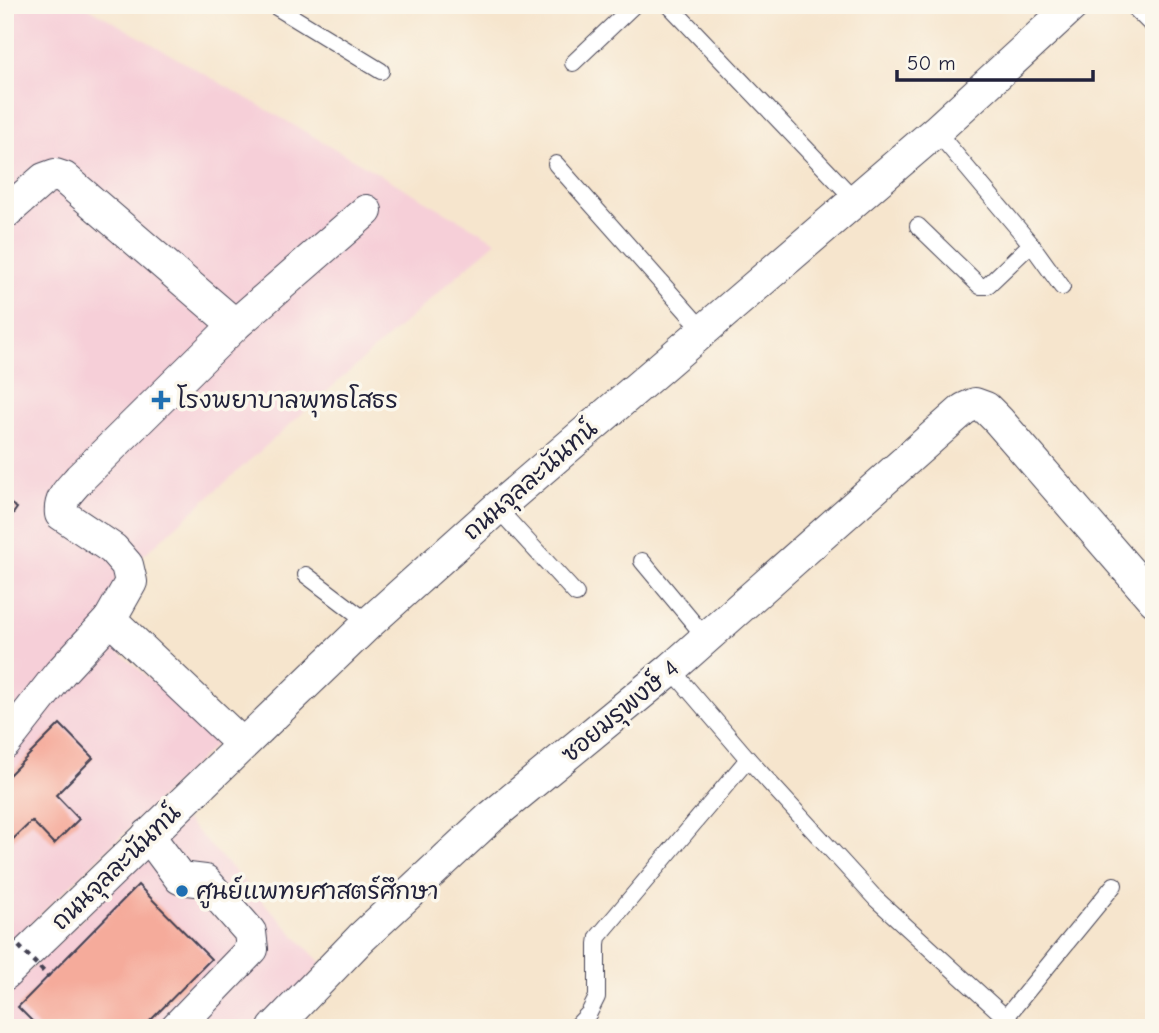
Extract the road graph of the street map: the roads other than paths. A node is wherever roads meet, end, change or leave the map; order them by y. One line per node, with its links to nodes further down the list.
1 (273, 5): 8 (lane)
2 (634, 5): 7 (lane)
3 (669, 5): 11 (lane)
4 (1073, 5): 9 (street, ถนนจุลละนันทน์)
5 (1143, 5): 6 (street)
6 (1154, 16)
7 (573, 63)
8 (381, 71)
9 (936, 131): 11 (street, ถนนจุลละนันทน์); 15 (lane)
10 (556, 164): 18 (lane)
11 (855, 200): 18 (street, ถนนจุลละนันทน์)
12 (366, 211): 17 (street)
13 (5, 212): 17 (street)
14 (918, 226): 15 (lane)
15 (1031, 244): 16 (lane)
16 (1062, 287)
17 (235, 325): 24 (street)
18 (704, 331): 19 (street, ถนนจุลละนันทน์)
19 (497, 508): 22 (lane); 25 (street, ถนนจุลละนันทน์)
20 (642, 561): 26 (lane)
21 (306, 575): 25 (lane)
22 (576, 594)
23 (1154, 600): 26 (street, ซอยมรุพงษ์ 4)
24 (110, 619): 28 (street); 29 (street)
25 (369, 623): 29 (street, ถนนจุลละนันทน์)
26 (706, 638): 27 (street, ซอยมรุพงษ์ 4)
27 (671, 668): 30 (lane); 36 (street, ซอยมรุพงษ์ 4)
28 (5, 743)
29 (242, 744): 31 (street, ถนนจุลละนันทน์)
30 (748, 759): 34 (lane); 37 (lane)
31 (148, 835): 33 (street, ถนนจุลละนันทน์); 35 (street)
32 (1114, 885): 34 (lane)
33 (5, 974)
34 (1012, 1022)
35 (176, 1028)
36 (274, 1028)
37 (575, 1028)

